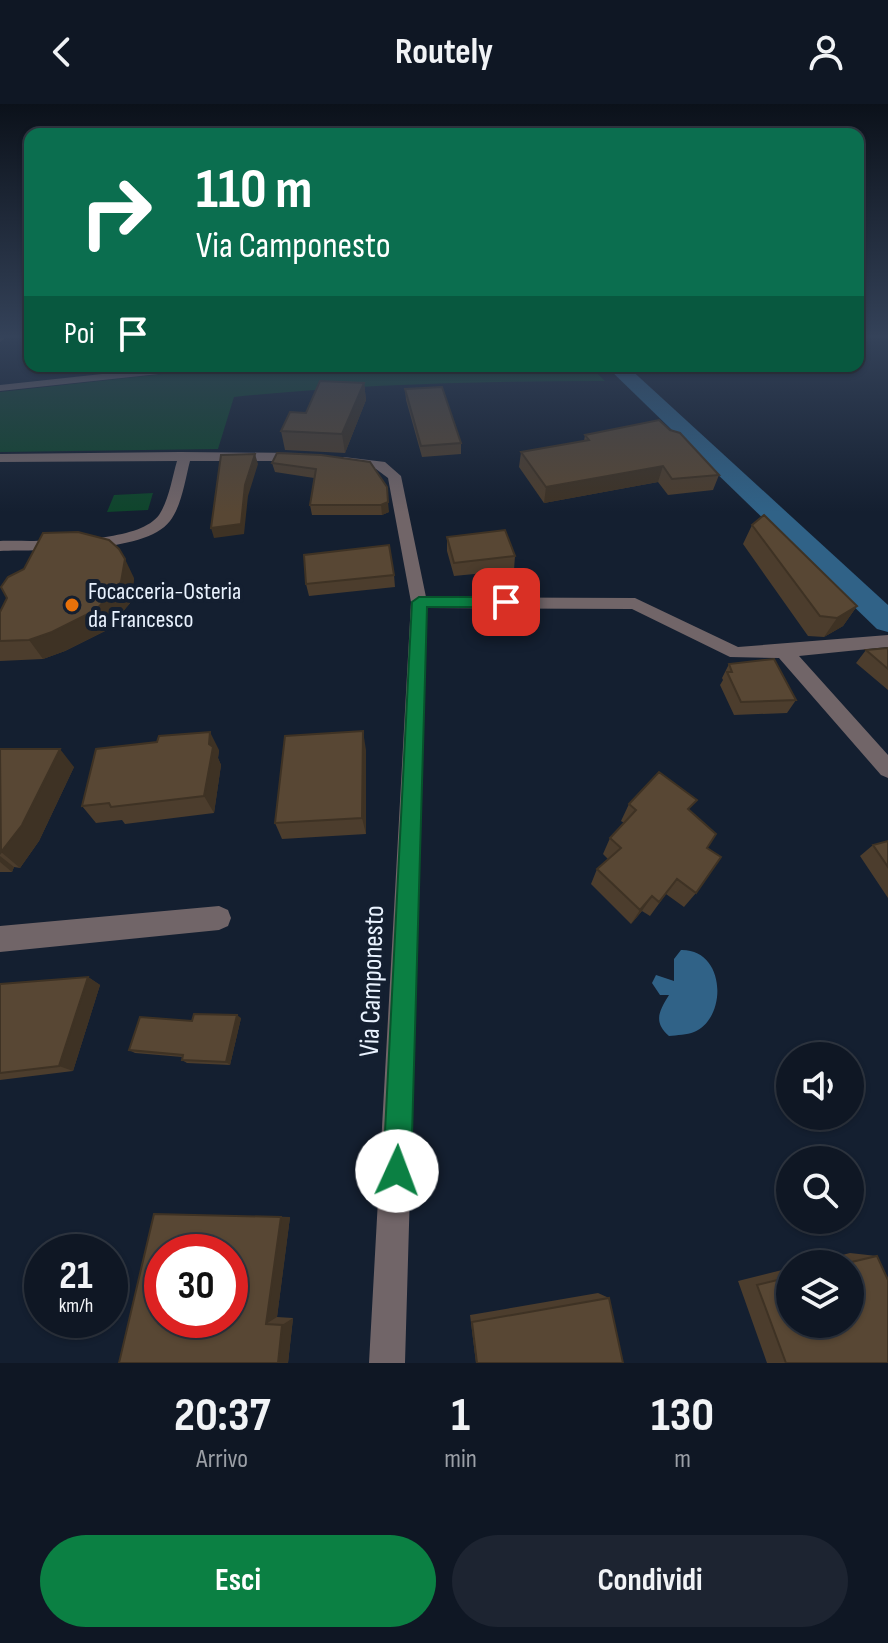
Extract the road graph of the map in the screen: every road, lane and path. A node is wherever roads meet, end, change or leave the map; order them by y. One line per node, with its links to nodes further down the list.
1 (185, 455): 2 (street, Via Camponesto); 3 (street); 4 (street, Via Camponesto)
2 (0, 458)
3 (0, 546)
4 (419, 602): 6 (street); 10 (street, Via Camponesto)
5 (884, 641): 6 (street)
6 (784, 651): 7 (street)
7 (888, 769)
8 (219, 918): 9 (street)
9 (0, 939)
10 (387, 1363)

